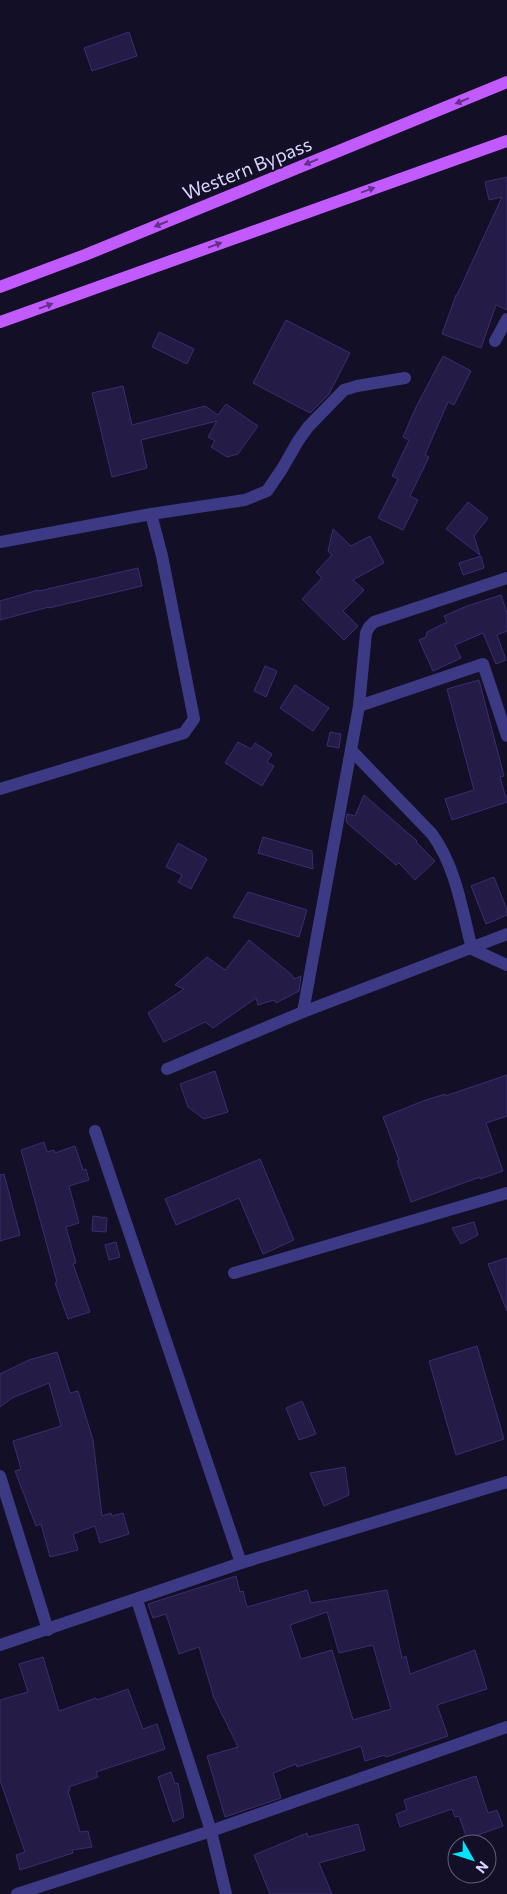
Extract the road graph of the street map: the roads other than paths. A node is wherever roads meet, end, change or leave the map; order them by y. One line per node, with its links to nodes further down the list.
1 (507, 82): 3 (main road, Western Bypass, one-way to 3)
2 (507, 141): 5 (main road, one-way to 2)
3 (0, 287)
4 (507, 319): 6 (street)
5 (0, 322)
6 (495, 341)
7 (405, 378): 8 (street)
8 (151, 514): 9 (street); 14 (street)
9 (0, 542)
10 (507, 578): 11 (street)
11 (359, 706): 12 (street); 13 (street)
12 (507, 736)
13 (351, 750): 16 (street); 18 (street)
14 (0, 789)
15 (507, 934): 16 (street)
16 (472, 948): 17 (street); 18 (street)
17 (507, 965)
18 (303, 1012): 19 (street)
19 (167, 1069)
20 (95, 1131): 25 (street)
21 (507, 1193): 22 (street)
22 (234, 1273)
23 (0, 1476): 27 (street)
24 (507, 1482): 25 (street)
25 (242, 1563): 26 (street)
26 (137, 1600): 27 (street); 30 (street)
27 (48, 1630): 28 (street)
28 (0, 1645)
29 (507, 1727): 30 (street)
30 (212, 1831): 31 (street); 32 (street)
31 (17, 1894)
32 (226, 1894)

